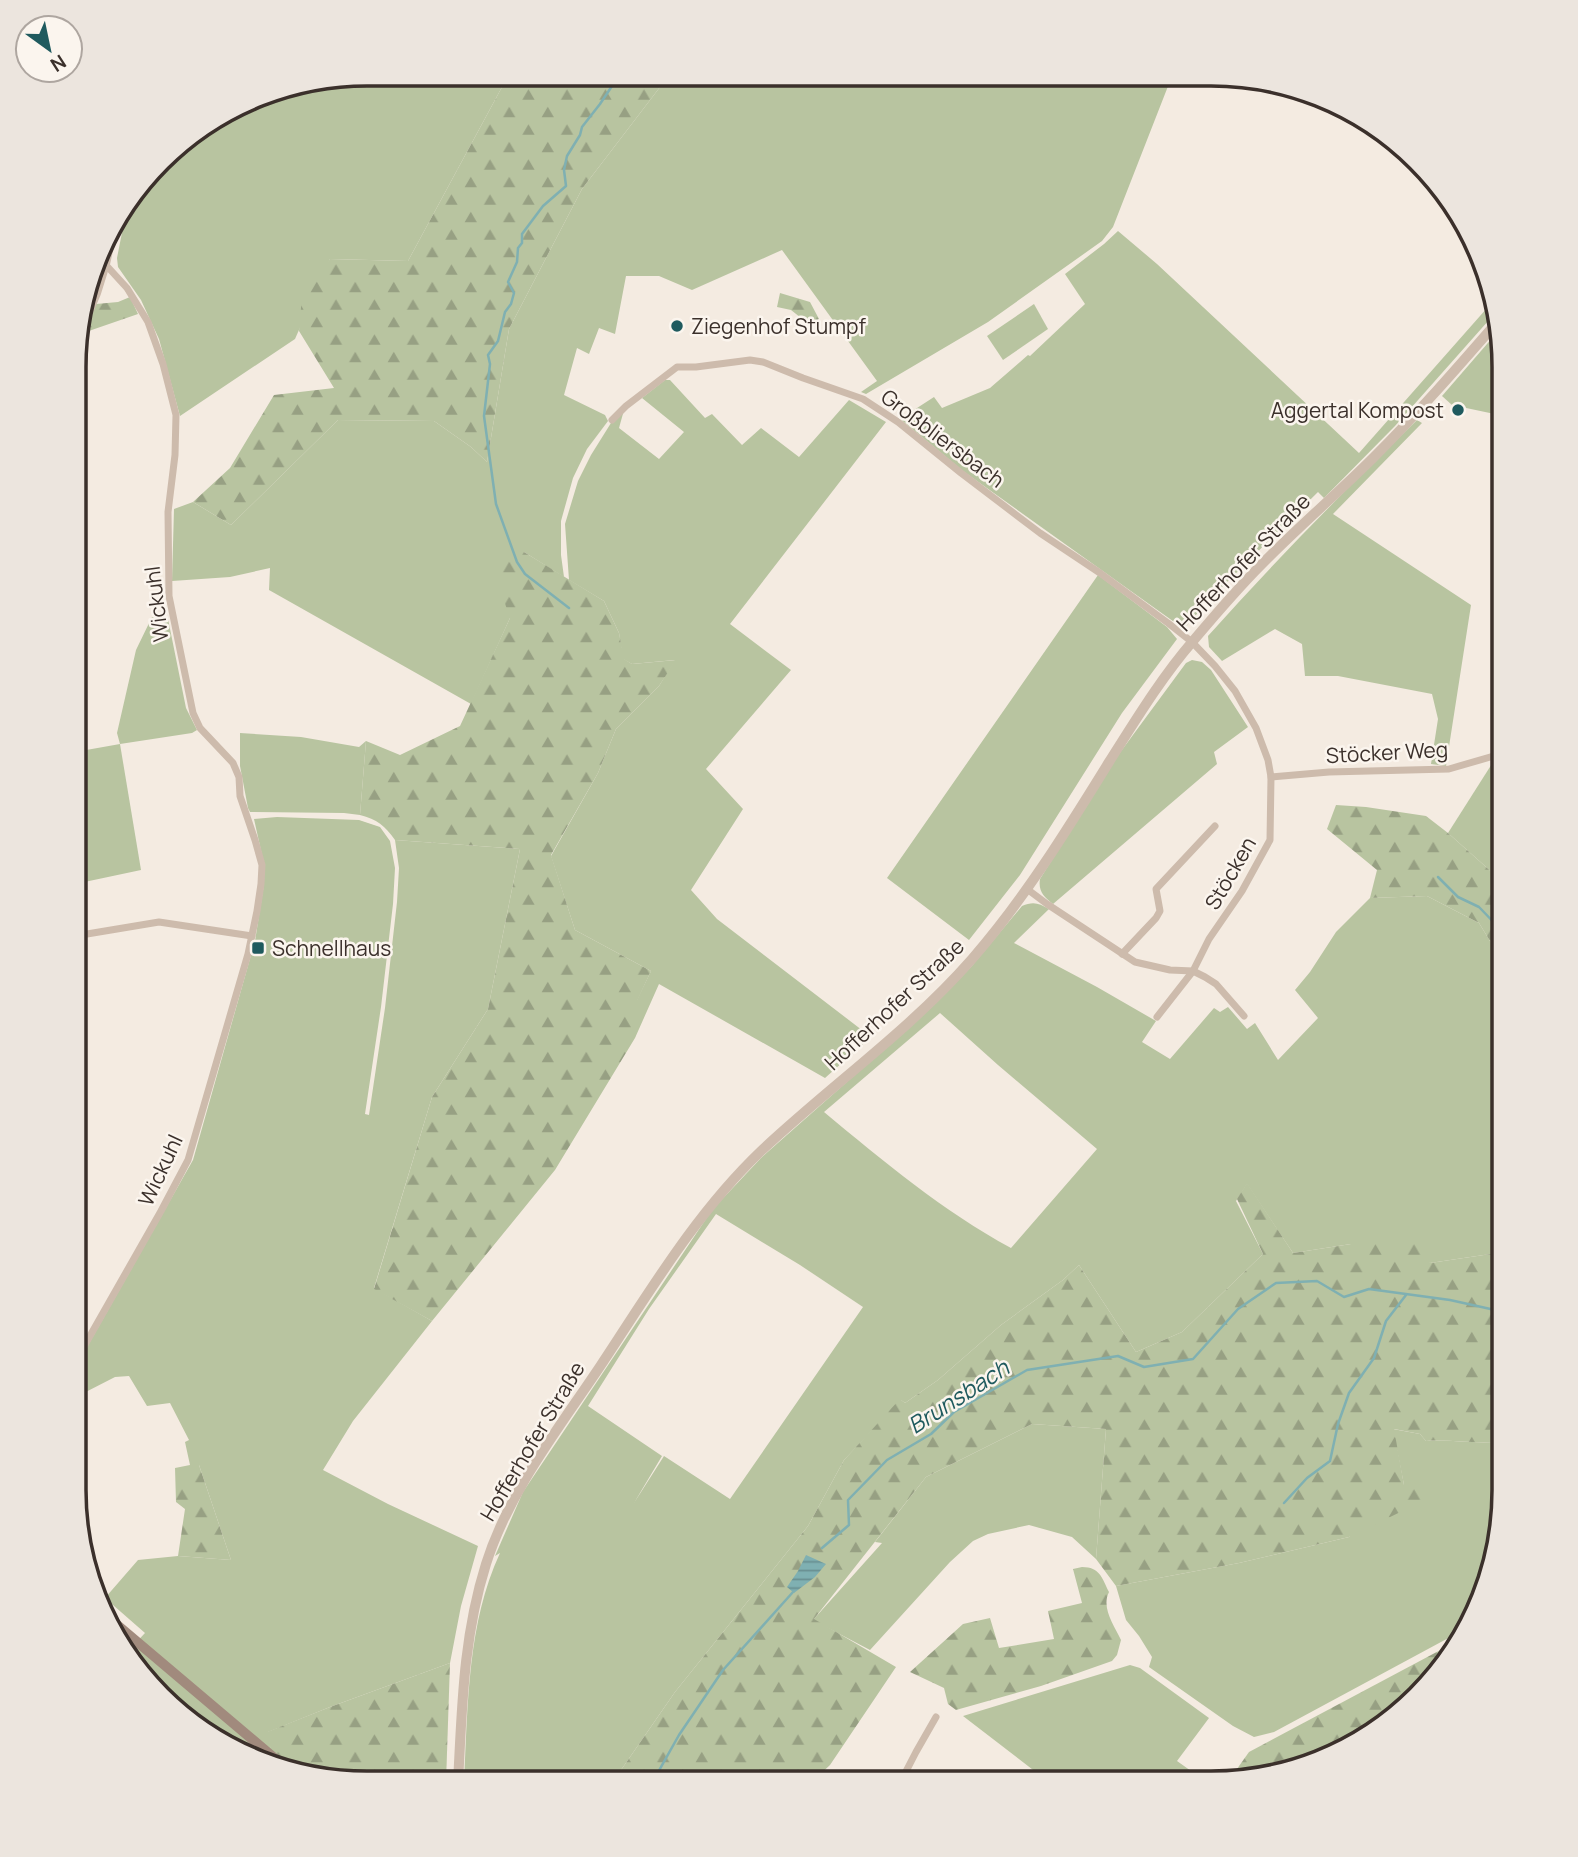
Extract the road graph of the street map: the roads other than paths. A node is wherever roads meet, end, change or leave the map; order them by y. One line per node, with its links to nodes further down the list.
1 (105, 264): 12 (street, Wickuhl)
2 (101, 278): 3 (street)
3 (94, 297)
4 (1490, 330): 6 (street, Hofferhofer Straße)
5 (612, 419): 6 (street, Großbliersbach)
6 (1192, 642): 8 (street, Stöcken); 10 (street, Hofferhofer Straße)
7 (1492, 756): 8 (street, Stöcker Weg)
8 (1271, 777): 14 (street, Stöcken)
9 (1215, 826): 13 (street)
10 (1027, 889): 13 (street); 21 (street, Hofferhofer Straße)
11 (86, 934): 12 (street)
12 (252, 936): 17 (street, Wickuhl)
13 (1122, 954): 14 (street)
14 (1193, 971): 15 (street); 16 (street, Stöcken)
15 (1244, 1016)
16 (1157, 1017)
17 (86, 1343)
18 (122, 1629): 20 (main road)
19 (936, 1717): 22 (street)
20 (269, 1753)
21 (459, 1771)
22 (906, 1771)

